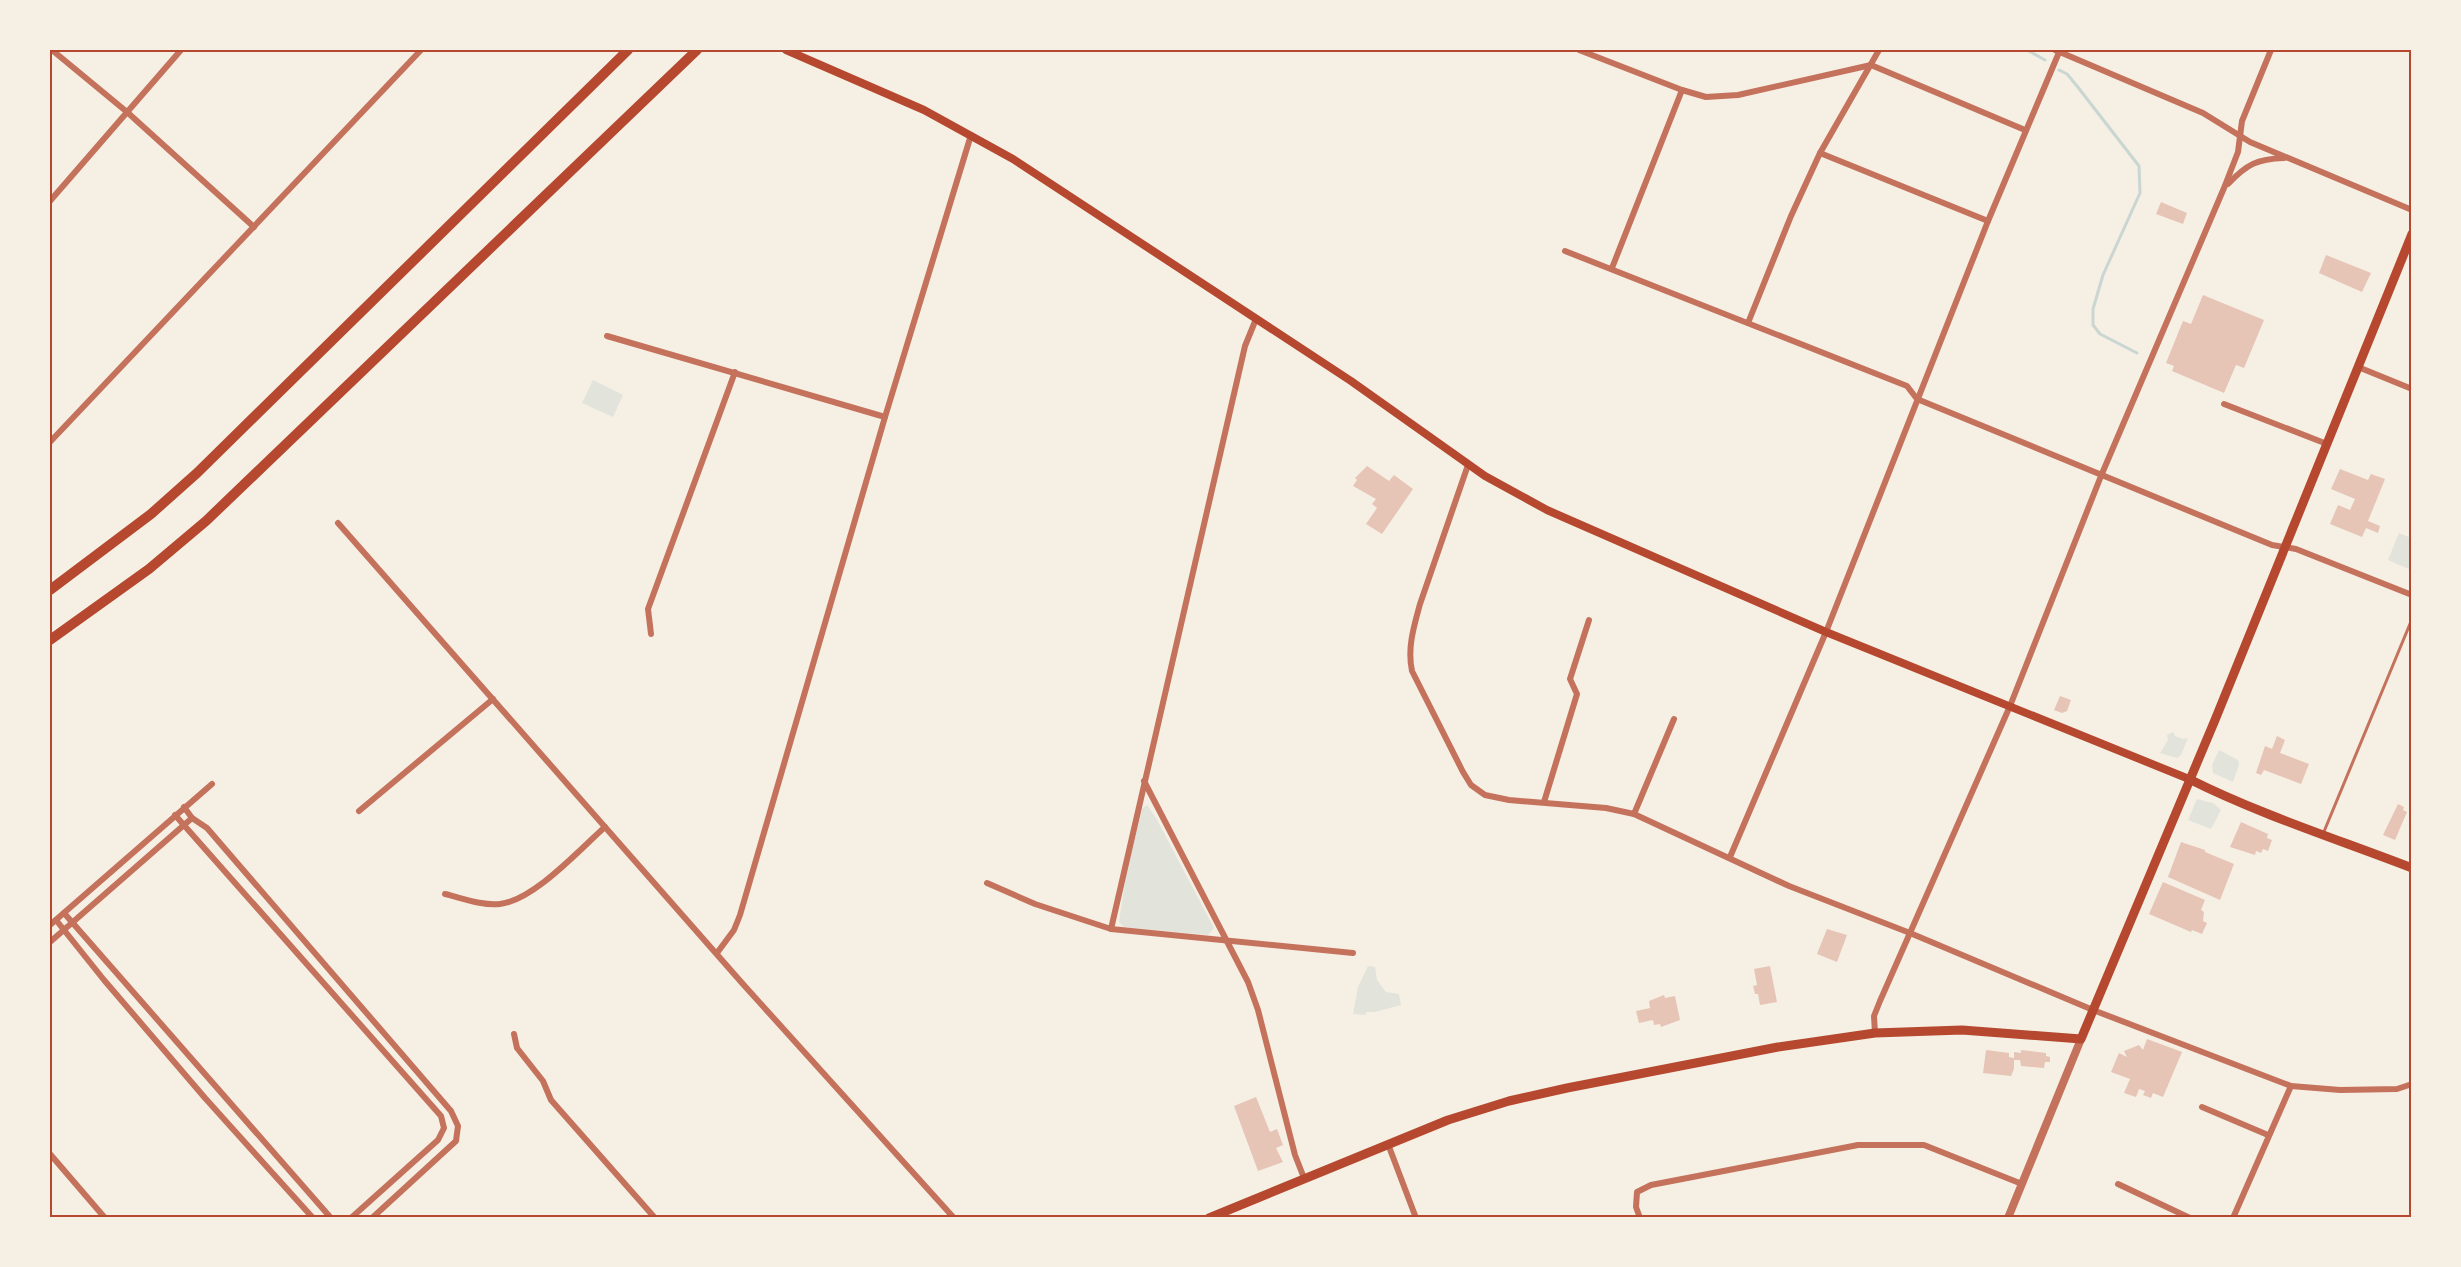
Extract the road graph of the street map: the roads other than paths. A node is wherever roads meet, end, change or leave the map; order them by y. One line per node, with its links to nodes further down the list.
1 (52, 50): 13 (street)
2 (181, 50): 13 (street)
3 (421, 50): 23 (street)
4 (628, 50): 42 (highway)
5 (697, 50): 48 (highway)
6 (786, 50): 15 (main road)
7 (1579, 50): 12 (street)
8 (1879, 50): 11 (street)
9 (2058, 50): 14 (street); 16 (street)
10 (2271, 50): 16 (street)
11 (1870, 65): 12 (street); 14 (street); 17 (street)
12 (1682, 90): 26 (street)
13 (127, 112): 20 (street); 23 (street)
14 (2025, 130): 22 (street)
15 (971, 135): 27 (main road); 35 (street)
16 (2240, 135): 18 (street); 19 (street)
17 (1820, 153): 22 (street); 28 (street)
18 (2288, 158): 19 (street); 21 (street)
19 (2224, 188): 39 (street)
20 (50, 201)
21 (2412, 210)
22 (1988, 221): 33 (street)
23 (254, 227): 36 (street)
24 (2412, 234): 30 (main road)
25 (1565, 251): 26 (street)
26 (1612, 268): 28 (street)
27 (1256, 319): 38 (main road); 53 (street)
28 (1748, 323): 33 (street)
29 (607, 336): 31 (street)
30 (2358, 367): 32 (street); 37 (main road)
31 (735, 372): 35 (street); 47 (street)
32 (2412, 389)
33 (1917, 399): 39 (street); 46 (street)
34 (2224, 404): 37 (street)
35 (885, 417): 77 (street)
36 (50, 442)
37 (2327, 444): 41 (main road)
38 (1468, 465): 46 (main road); 55 (street)
39 (2101, 476): 41 (street); 50 (street)
40 (338, 523): 49 (street)
41 (2284, 548): 43 (street); 52 (main road)
42 (50, 590)
43 (2412, 595)
44 (2412, 619): 63 (lane)
45 (1589, 620): 55 (street)
46 (1826, 632): 50 (main road); 64 (street)
47 (651, 634)
48 (50, 640)
49 (492, 699): 57 (street); 62 (street)
50 (2010, 706): 52 (main road); 74 (street)
51 (1674, 719): 58 (street)
52 (2189, 779): 63 (main road); 79 (main road)
53 (1143, 781): 72 (street); 76 (street)
54 (212, 784): 56 (street)
55 (1544, 802): 58 (street)
56 (184, 807): 59 (street); 60 (street)
57 (359, 811)
58 (1634, 814): 64 (street)
59 (175, 815): 61 (street); 68 (street)
60 (192, 818): 61 (street); 97 (street)
61 (184, 825): 70 (street); 96 (street)
62 (605, 827): 67 (street); 77 (street)
63 (2322, 835): 65 (main road)
64 (1730, 857): 74 (street)
65 (2412, 868)
66 (987, 883): 72 (street)
67 (445, 894)
68 (64, 913): 69 (street); 70 (street)
69 (56, 920): 71 (street); 73 (street)
70 (73, 923): 73 (street); 95 (street)
71 (50, 925)
72 (1111, 929): 76 (street)
73 (64, 930): 75 (street); 94 (street)
74 (1910, 933): 79 (street); 80 (street)
75 (50, 942)
76 (1227, 942): 78 (street); 89 (street)
77 (717, 953): 99 (street)
78 (1353, 953)
79 (2093, 1010): 82 (main road); 84 (street)
80 (1875, 1033): 82 (main road); 87 (main road)
81 (514, 1034): 98 (street)
82 (2081, 1039): 90 (street)
83 (2412, 1084): 84 (street)
84 (2291, 1086): 86 (street)
85 (2202, 1107): 86 (street)
86 (2268, 1135): 105 (street)
87 (1388, 1144): 89 (main road); 101 (street)
88 (50, 1154): 93 (street)
89 (1304, 1178): 92 (main road)
90 (2022, 1184): 102 (street); 103 (street)
91 (2118, 1184): 104 (street)
92 (1224, 1214): 100 (main road)
93 (105, 1218)
94 (313, 1218)
95 (331, 1218)
96 (351, 1218)
97 (372, 1218)
98 (655, 1218)
99 (954, 1218)
100 (1209, 1218)
101 (1416, 1218)
102 (1640, 1218)
103 (2008, 1218)
104 (2190, 1218)
105 (2233, 1218)

